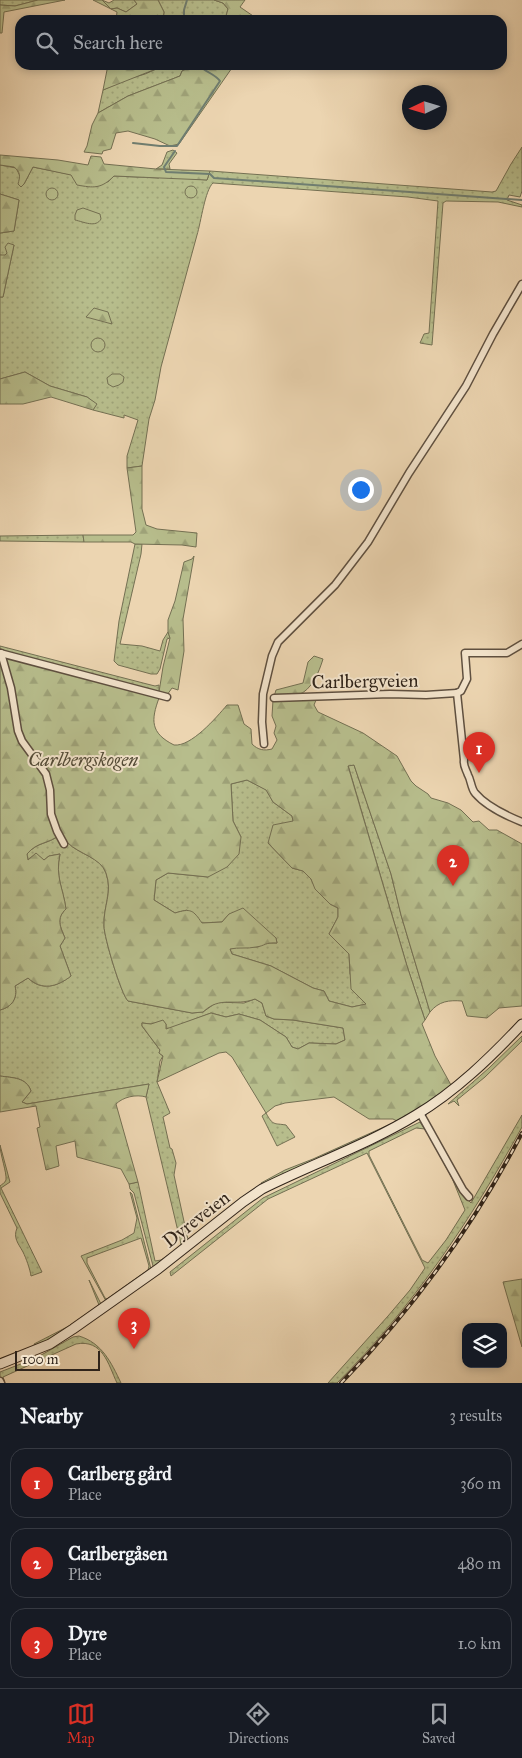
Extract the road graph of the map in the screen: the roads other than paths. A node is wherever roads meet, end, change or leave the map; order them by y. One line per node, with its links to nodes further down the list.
1 (522, 284): 7 (street)
2 (522, 644): 4 (street)
3 (1, 653): 5 (street); 9 (street)
4 (457, 693): 6 (street, Carlbergveien); 8 (street)
5 (167, 697)
6 (274, 698)
7 (264, 744)
8 (522, 822)
9 (64, 844)
10 (522, 1024): 11 (main road, Dyreveien)
11 (420, 1113): 12 (street); 13 (main road, Dyreveien)
12 (469, 1197)
13 (0, 1364)

